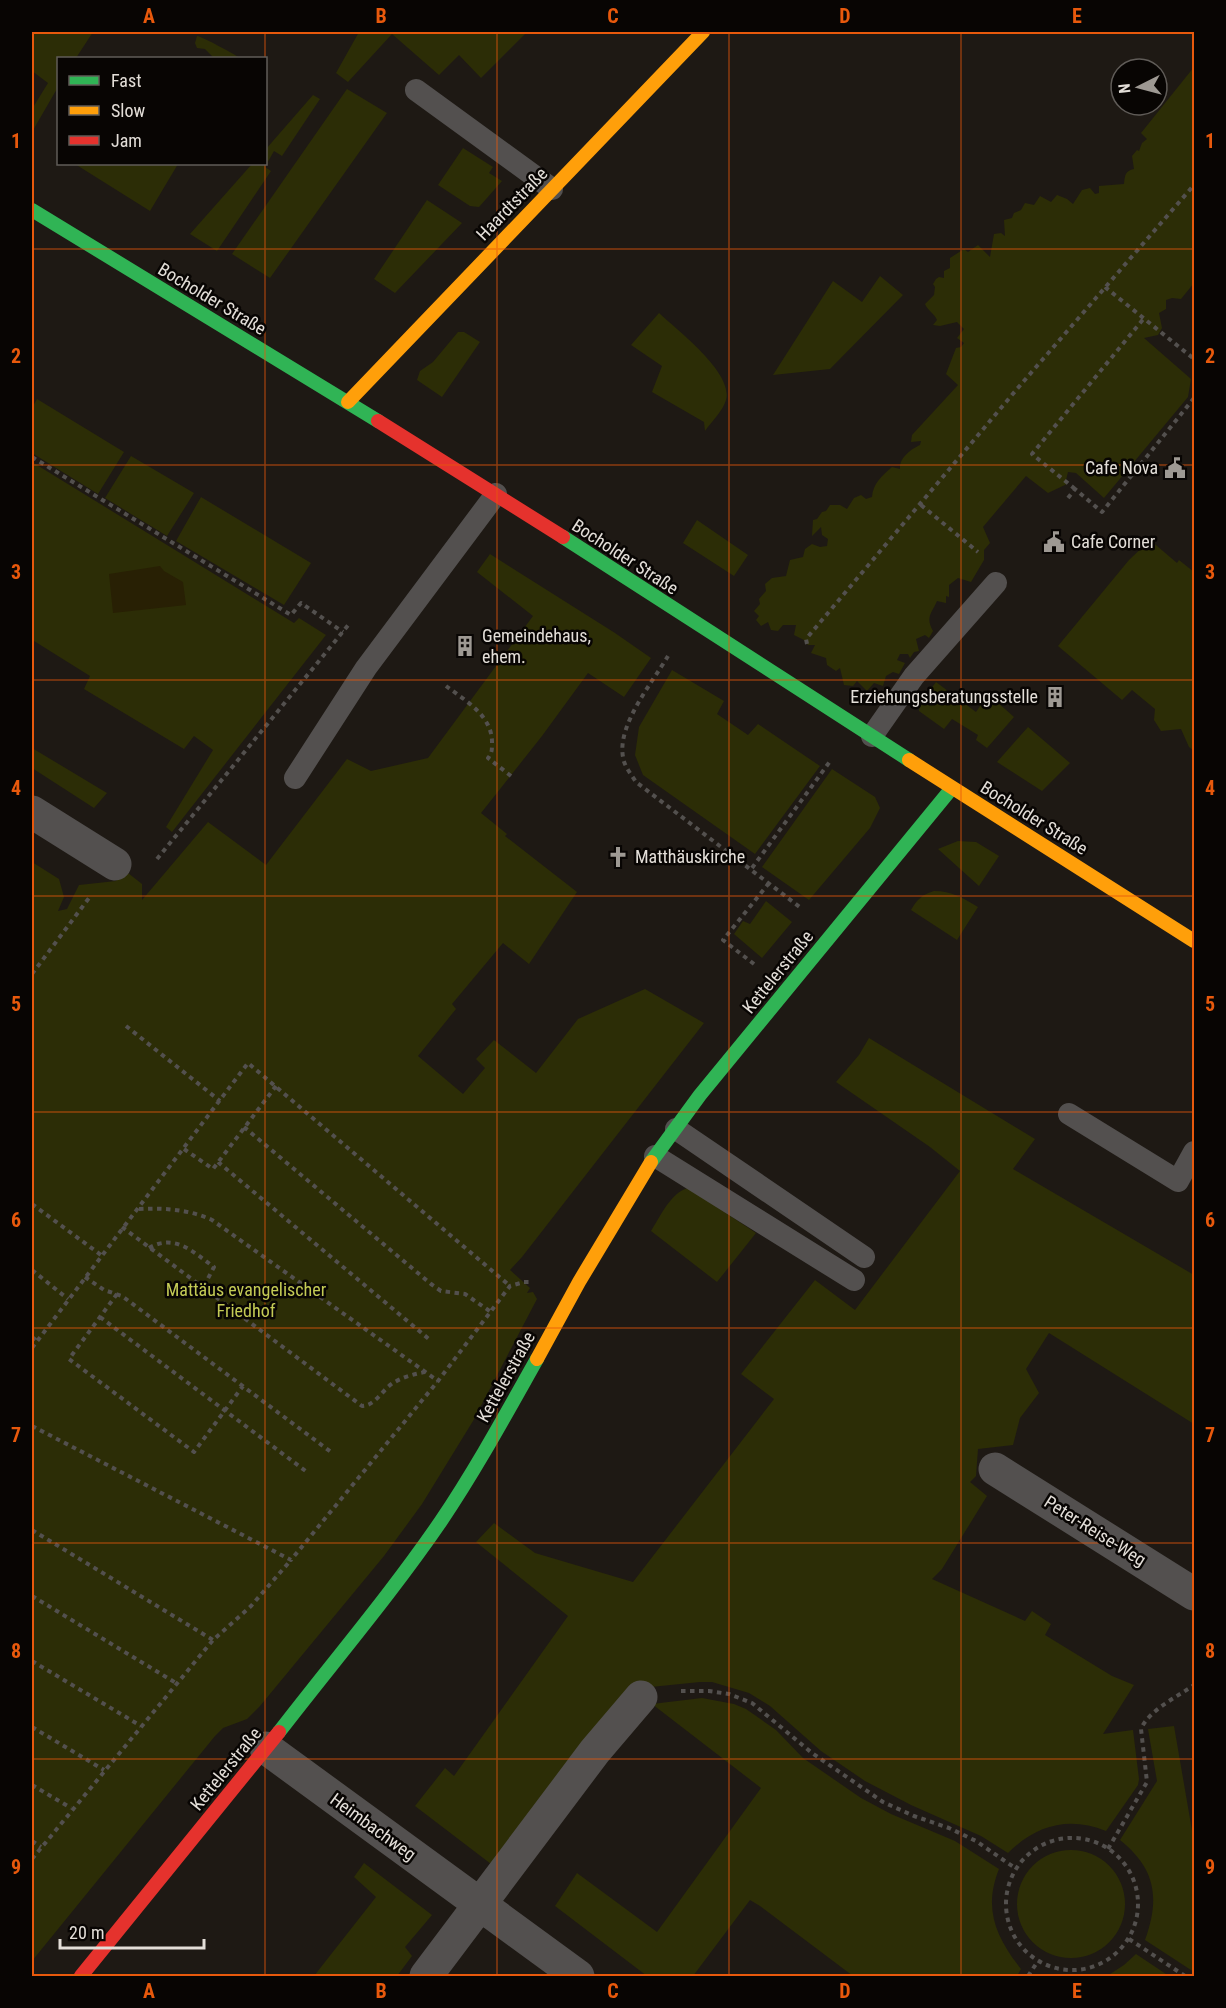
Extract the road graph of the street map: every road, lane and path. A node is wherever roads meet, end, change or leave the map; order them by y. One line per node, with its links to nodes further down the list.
1 (703, 32): 4 (street, Haardtstraße)
2 (416, 90): 4 (lane)
3 (1194, 184): 6 (path)
4 (552, 189): 10 (street, Haardtstraße)
5 (32, 210): 10 (street, Bocholder Straße)
6 (1106, 287): 7 (path); 15 (path)
7 (1145, 317): 8 (path); 12 (path)
8 (1194, 359)
9 (1194, 398): 12 (path)
10 (348, 402): 13 (street, Bocholder Straße)
11 (32, 457): 20 (path)
12 (1076, 489): 14 (path)
13 (496, 494): 18 (street, Bocholder Straße); 26 (lane)
14 (1068, 498)
15 (921, 505): 16 (path); 22 (path)
16 (985, 558)
17 (996, 583): 23 (lane)
18 (690, 621): 22 (street, Bocholder Straße); 30 (path)
19 (350, 622): 20 (path)
20 (343, 632): 29 (path)
21 (446, 686): 25 (path)
22 (808, 695): 23 (street, Bocholder Straße)
23 (872, 736): 27 (street, Bocholder Straße)
24 (822, 753): 30 (path)
25 (511, 776)
26 (295, 778)
27 (952, 788): 32 (street, Kettelerstraße); 35 (street, Bocholder Straße)
28 (32, 813): 29 (street)
29 (115, 864): 36 (path)
30 (752, 868): 31 (path)
31 (769, 883): 32 (path); 34 (path)
32 (832, 933): 37 (street, Kettelerstraße)
33 (719, 936): 34 (path)
34 (723, 940): 37 (path)
35 (1194, 941)
36 (32, 974)
37 (787, 989): 43 (street, Kettelerstraße)
38 (126, 1026): 40 (path)
39 (276, 1086): 40 (path); 42 (path); 58 (path)
40 (220, 1101): 44 (path)
41 (1069, 1114): 45 (lane)
42 (244, 1126): 47 (path); 62 (path)
43 (676, 1129): 46 (street, Kettelerstraße); 53 (lane)
44 (184, 1149): 47 (path); 49 (path)
45 (1194, 1152)
46 (655, 1156): 56 (lane); 57 (street, Kettelerstraße)
47 (218, 1162): 65 (path)
48 (32, 1204): 52 (path)
49 (138, 1209): 50 (path); 68 (path)
50 (122, 1227): 51 (path); 52 (path)
51 (149, 1248): 59 (path); 59 (path)
52 (101, 1255): 55 (path)
53 (864, 1257)
54 (32, 1270): 61 (path)
55 (85, 1277): 60 (path); 61 (path)
56 (854, 1280)
57 (579, 1282): 58 (path); 87 (street, Kettelerstraße)
58 (510, 1286): 62 (path)
59 (203, 1288): 68 (path)
60 (117, 1294): 63 (path); 70 (path)
61 (68, 1299): 66 (path)
62 (491, 1312): 69 (path)
63 (100, 1317): 71 (path); 71 (path)
64 (32, 1337): 66 (path)
65 (430, 1340)
66 (37, 1341): 67 (path)
67 (32, 1348)
68 (425, 1372): 69 (path)
69 (438, 1381): 77 (path)
70 (243, 1386): 71 (path); 73 (path)
71 (225, 1410): 75 (path)
72 (32, 1426): 77 (path)
73 (331, 1452)
74 (995, 1469): 78 (street, Peter-Reise-Weg)
75 (307, 1472)
76 (32, 1530): 80 (path)
77 (291, 1560): 80 (path)
78 (1194, 1594)
79 (32, 1596): 82 (path)
80 (213, 1640): 82 (path)
81 (32, 1660): 85 (path)
82 (176, 1683): 85 (path)
83 (1194, 1685): 93 (path)
84 (641, 1697): 95 (path); 96 (street)
85 (141, 1726): 88 (path)
86 (32, 1727): 88 (path)
87 (266, 1748): 96 (street, Heimbachweg); 99 (street, Kettelerstraße)
88 (104, 1770): 90 (path)
89 (32, 1785): 90 (path)
90 (72, 1808): 92 (path)
91 (32, 1841): 92 (path)
92 (41, 1846): 94 (path)
93 (1108, 1849): 95 (path); 97 (path)
94 (32, 1858)
95 (1015, 1868): 98 (path)
96 (480, 1906): 100 (street); 101 (street, Heimbachweg)
97 (1129, 1939): 98 (path); 103 (path)
98 (1038, 1961): 102 (path)
99 (81, 1977)
100 (426, 1977)
101 (578, 1977)
102 (1028, 1977)
103 (1185, 1977)

